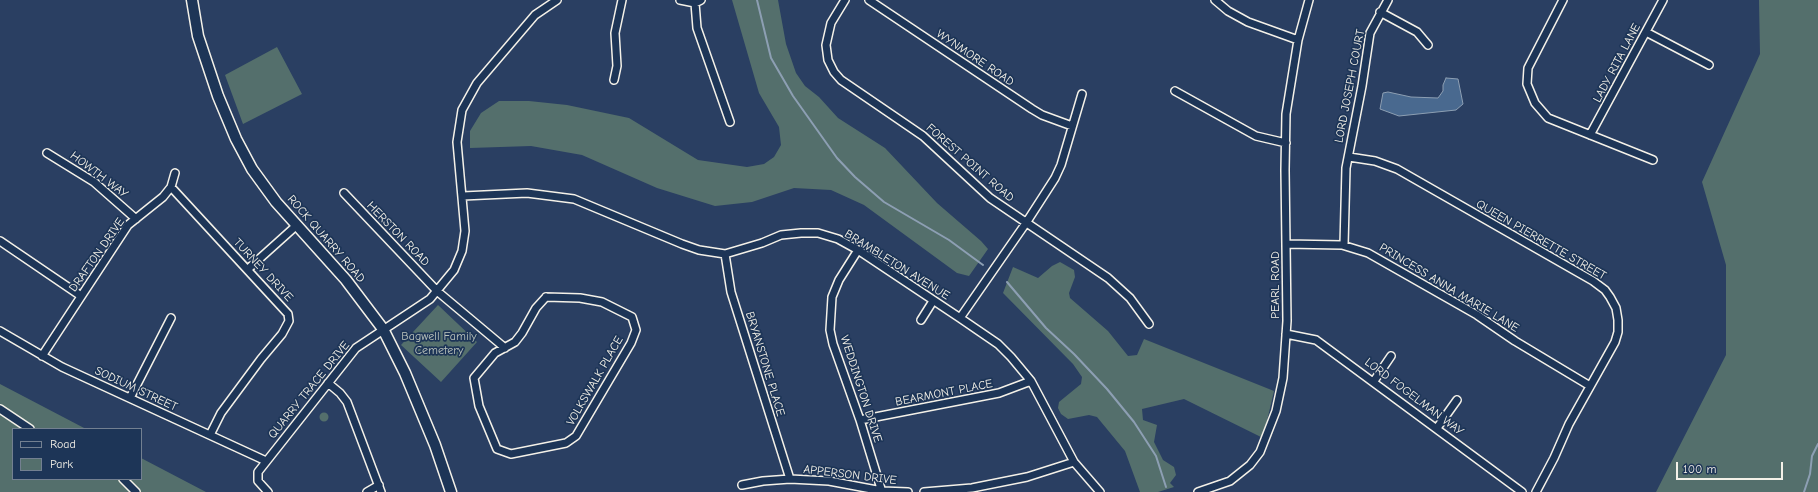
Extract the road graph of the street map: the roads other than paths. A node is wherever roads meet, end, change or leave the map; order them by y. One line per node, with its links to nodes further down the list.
1 (192, 0): 34 (main road, ROCK QUARRY ROAD)
2 (557, 0): 31 (street, QUARRY TRACE DRIVE)
3 (622, 0): 18 (street)
4 (680, 0): 12 (street)
5 (845, 0): 33 (street, FOREST POINT ROAD)
6 (869, 0): 22 (street, WYNMORE ROAD)
7 (1215, 0): 15 (street)
8 (1309, 0): 15 (street, PEARL ROAD)
9 (1388, 0): 13 (street, LORD JOSEPH COURT)
10 (1562, 0): 23 (street)
11 (1663, 0): 14 (street, LADY RITA LANE)
12 (698, 2): 21 (street)
13 (1380, 12): 16 (street); 26 (street, LORD JOSEPH COURT)
14 (1646, 32): 17 (street); 23 (street, LADY RITA LANE)
15 (1298, 40): 24 (street, PEARL ROAD)
16 (1428, 45)
17 (1709, 65)
18 (614, 80)
19 (1175, 92): 24 (street)
20 (1082, 94): 22 (street)
21 (730, 122)
22 (1072, 126): 33 (street)
23 (1590, 136): 27 (street)
24 (1286, 143): 36 (street, PEARL ROAD)
25 (47, 153): 32 (street, HOWTH WAY)
26 (1348, 157): 37 (street, LORD JOSEPH COURT); 57 (street, QUEEN PIERRETTE STREET)
27 (1653, 160)
28 (175, 173): 29 (street, DRAFTON DRIVE)
29 (171, 187): 32 (street, DRAFTON DRIVE); 40 (street, TURNEY DRIVE)
30 (344, 193): 41 (street, HERSTON ROAD)
31 (463, 196): 39 (street, BRAMBLETON AVENUE); 41 (street, QUARRY TRACE DRIVE)
32 (136, 219): 42 (street, DRAFTON DRIVE)
33 (1026, 223): 45 (street); 47 (street, FOREST POINT ROAD)
34 (297, 225): 40 (street); 48 (main road, ROCK QUARRY ROAD)
35 (0, 241): 42 (street)
36 (1286, 244): 37 (street, PRINCESS ANNA MARIE LANE); 50 (street, PEARL ROAD)
37 (1344, 245): 57 (street, PRINCESS ANNA MARIE LANE)
38 (858, 250): 39 (street, BRAMBLETON AVENUE); 43 (street, BRAMBLETON AVENUE); 61 (street, WEDDINGTON DRIVE)
39 (725, 254): 67 (street, BRYANSTONE PLACE)
40 (248, 269): 64 (street, TURNEY DRIVE)
41 (437, 291): 48 (street, QUARRY TRACE DRIVE); 51 (street, HERSTON ROAD)
42 (81, 296): 52 (street, DRAFTON DRIVE)
43 (933, 301): 45 (street, BRAMBLETON AVENUE); 46 (street)
44 (171, 318): 58 (street)
45 (960, 318): 54 (street, BRAMBLETON AVENUE)
46 (921, 320)
47 (1149, 324)
48 (383, 329): 56 (street, QUARRY TRACE DRIVE); 74 (main road, ROCK QUARRY ROAD)
49 (0, 331): 52 (street, SODIUM STREET)
50 (1286, 334): 55 (street, LORD FOGELMAN WAY); 79 (street, PEARL ROAD)
51 (506, 348): 51 (street, VOLKSWALK PLACE)
52 (42, 356): 58 (street, SODIUM STREET)
53 (1391, 356): 55 (street)
54 (1031, 381): 61 (street, BEARMONT PLACE); 66 (street, BRAMBLETON AVENUE)
55 (1374, 381): 63 (street, LORD FOGELMAN WAY)
56 (328, 383): 65 (street, QUARRY TRACE DRIVE); 70 (street)
57 (1590, 386): 81 (street, QUEEN PIERRETTE STREET)
58 (130, 398): 64 (street, SODIUM STREET)
59 (1457, 400): 63 (street)
60 (0, 409): 62 (street)
61 (860, 420): 75 (street, WEDDINGTON DRIVE)
62 (28, 428)
63 (1437, 428): 80 (street, LORD FOGELMAN WAY)
64 (210, 435): 65 (street, SODIUM STREET)
65 (266, 461): 72 (street, QUARRY TRACE DRIVE)
66 (1074, 462): 77 (street); 78 (street, BRAMBLETON AVENUE)
67 (790, 479): 69 (street, APPERSON DRIVE); 75 (street, APPERSON DRIVE)
68 (124, 480): 71 (street)
69 (742, 485)
70 (380, 489): 73 (street)
71 (136, 492)
72 (268, 492)
73 (367, 492)
74 (451, 492)
75 (882, 492): 76 (street, APPERSON DRIVE)
76 (908, 492)
77 (924, 492)
78 (1100, 492)
79 (1198, 492)
80 (1522, 492)
81 (1536, 492)

